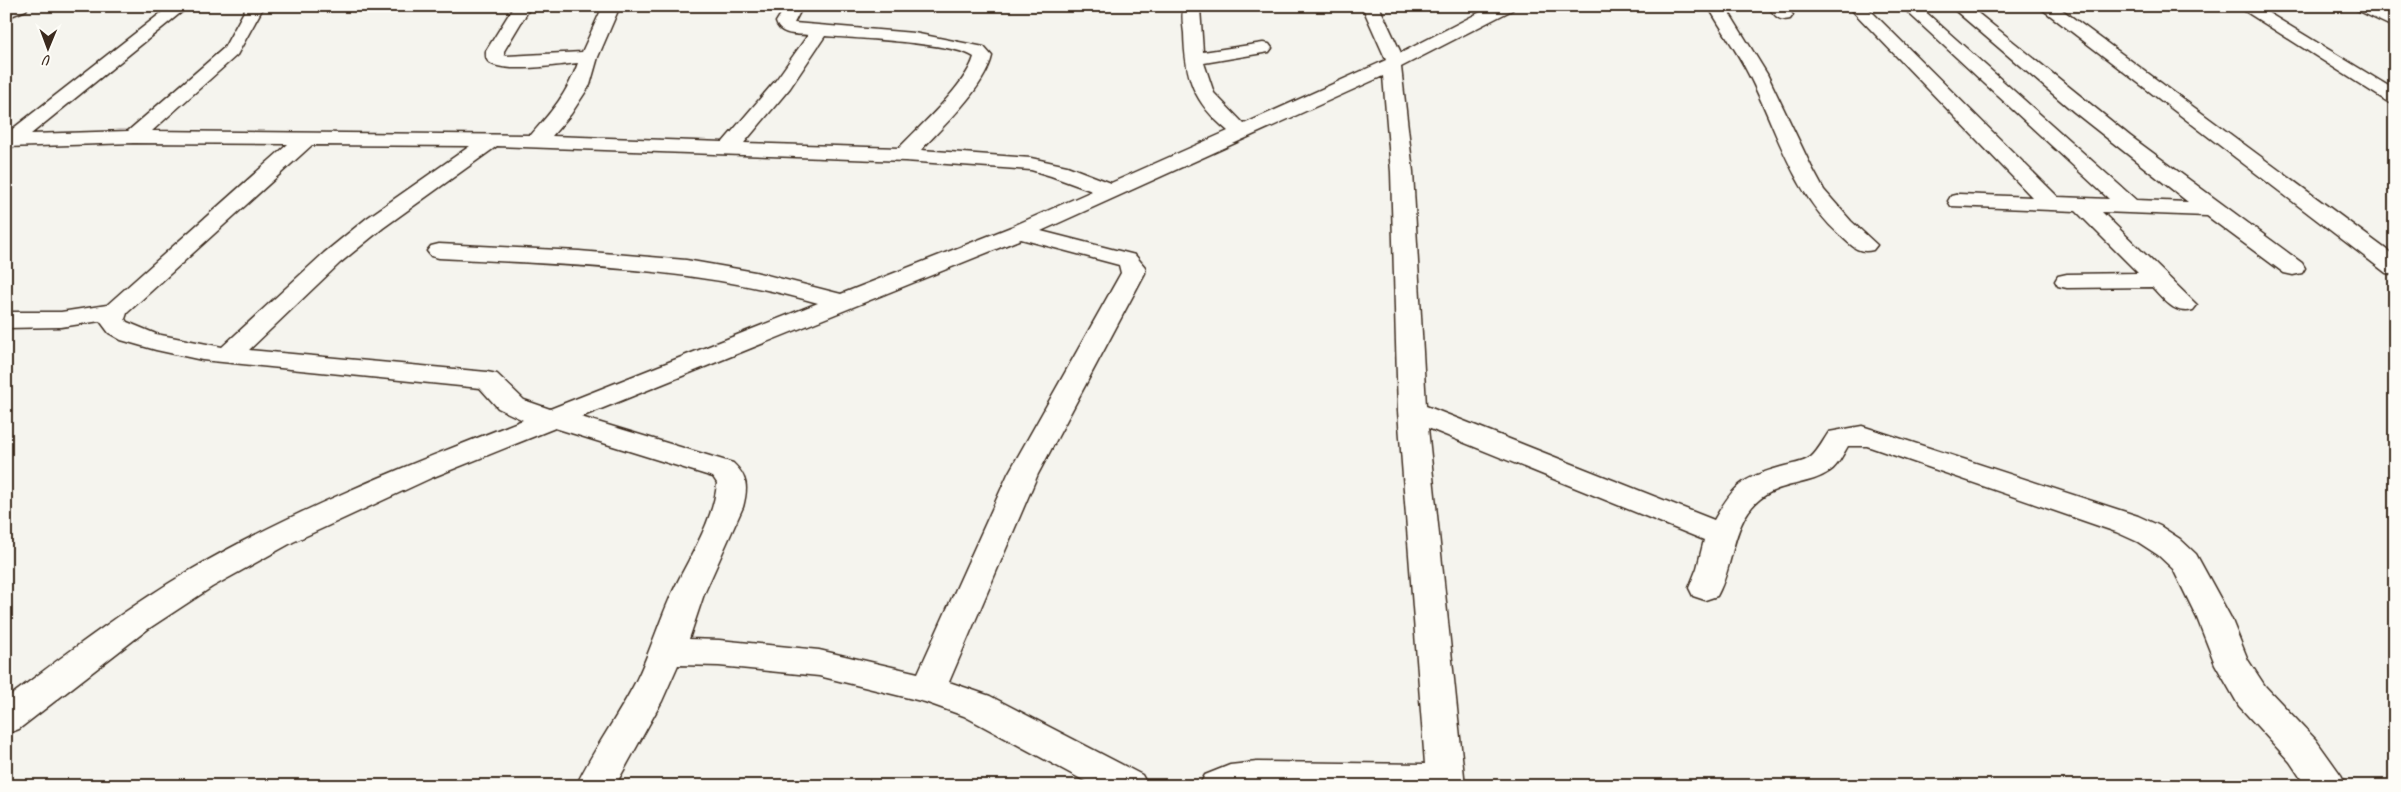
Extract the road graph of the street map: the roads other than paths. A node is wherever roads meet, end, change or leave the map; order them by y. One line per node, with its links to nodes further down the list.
1 (20, 6): 17 (street)
2 (181, 6): 29 (street)
3 (256, 6): 26 (street)
4 (522, 6): 21 (street)
5 (612, 6): 21 (street)
6 (795, 6): 19 (street)
7 (1370, 6): 23 (street)
8 (1506, 6): 23 (street)
9 (1716, 6): 40 (street)
10 (1856, 6): 35 (street)
11 (1909, 6): 37 (street)
12 (1958, 6): 38 (street)
13 (2046, 6): 43 (street)
14 (2245, 6): 24 (street)
15 (2363, 6): 18 (street)
16 (1191, 8): 22 (street)
17 (6, 13)
18 (2395, 23)
19 (820, 31): 31 (street); 32 (street)
20 (1263, 48): 22 (street)
21 (590, 57): 30 (street)
22 (1196, 59): 25 (street)
23 (1393, 63): 25 (street); 51 (street)
24 (2395, 98)
25 (1242, 133): 33 (street)
26 (133, 137): 27 (street); 29 (street)
27 (306, 139): 28 (street); 48 (street)
28 (492, 140): 30 (street); 50 (street)
29 (8, 141)
30 (537, 142): 31 (street)
31 (729, 148): 32 (street)
32 (905, 155): 33 (street)
33 (1111, 191): 39 (street)
34 (1959, 201): 35 (street)
35 (2051, 203): 36 (street)
36 (2081, 204): 37 (street); 44 (street)
37 (2130, 206): 38 (street)
38 (2210, 209): 42 (street)
39 (1019, 232): 46 (street); 56 (street)
40 (1865, 245)
41 (439, 251): 46 (street)
42 (2293, 268)
43 (2395, 268)
44 (2158, 280): 45 (street); 47 (street)
45 (2067, 281)
46 (845, 303): 52 (street)
47 (2184, 305)
48 (116, 310): 49 (street); 50 (street)
49 (6, 320)
50 (228, 356): 52 (street)
51 (1412, 411): 53 (street); 58 (street)
52 (556, 419): 55 (street); 57 (street)
53 (1721, 535): 54 (street); 62 (street)
54 (1705, 588)
55 (667, 652): 56 (street); 59 (street)
56 (928, 689): 60 (street)
57 (6, 719)
58 (1446, 783): 61 (street)
59 (595, 786)
60 (1130, 786)
61 (1218, 786)
62 (2328, 786)

